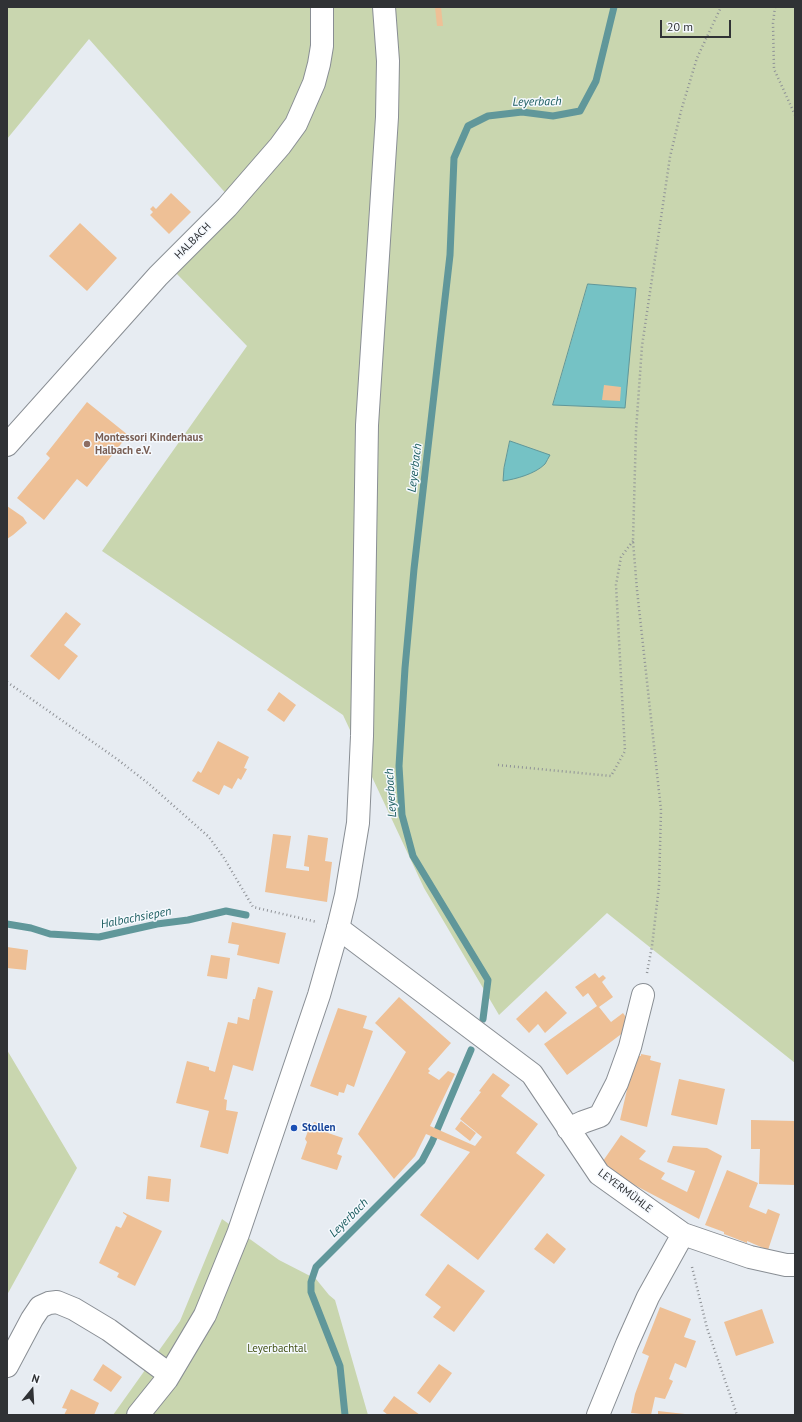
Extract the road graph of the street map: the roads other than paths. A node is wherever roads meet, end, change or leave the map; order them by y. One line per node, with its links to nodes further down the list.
1 (384, 7): 4 (main road)
2 (322, 8): 3 (main road, HALBACH)
3 (7, 445)
4 (338, 928): 6 (main road, LEYERMÜHLE); 10 (main road)
5 (643, 995): 6 (main road)
6 (568, 1129): 7 (main road, LEYERMÜHLE)
7 (683, 1234): 8 (main road, LEYERMÜHLE); 12 (main road)
8 (795, 1265)
9 (7, 1366): 10 (main road)
10 (170, 1374): 11 (main road)
11 (138, 1415)
12 (598, 1415)

